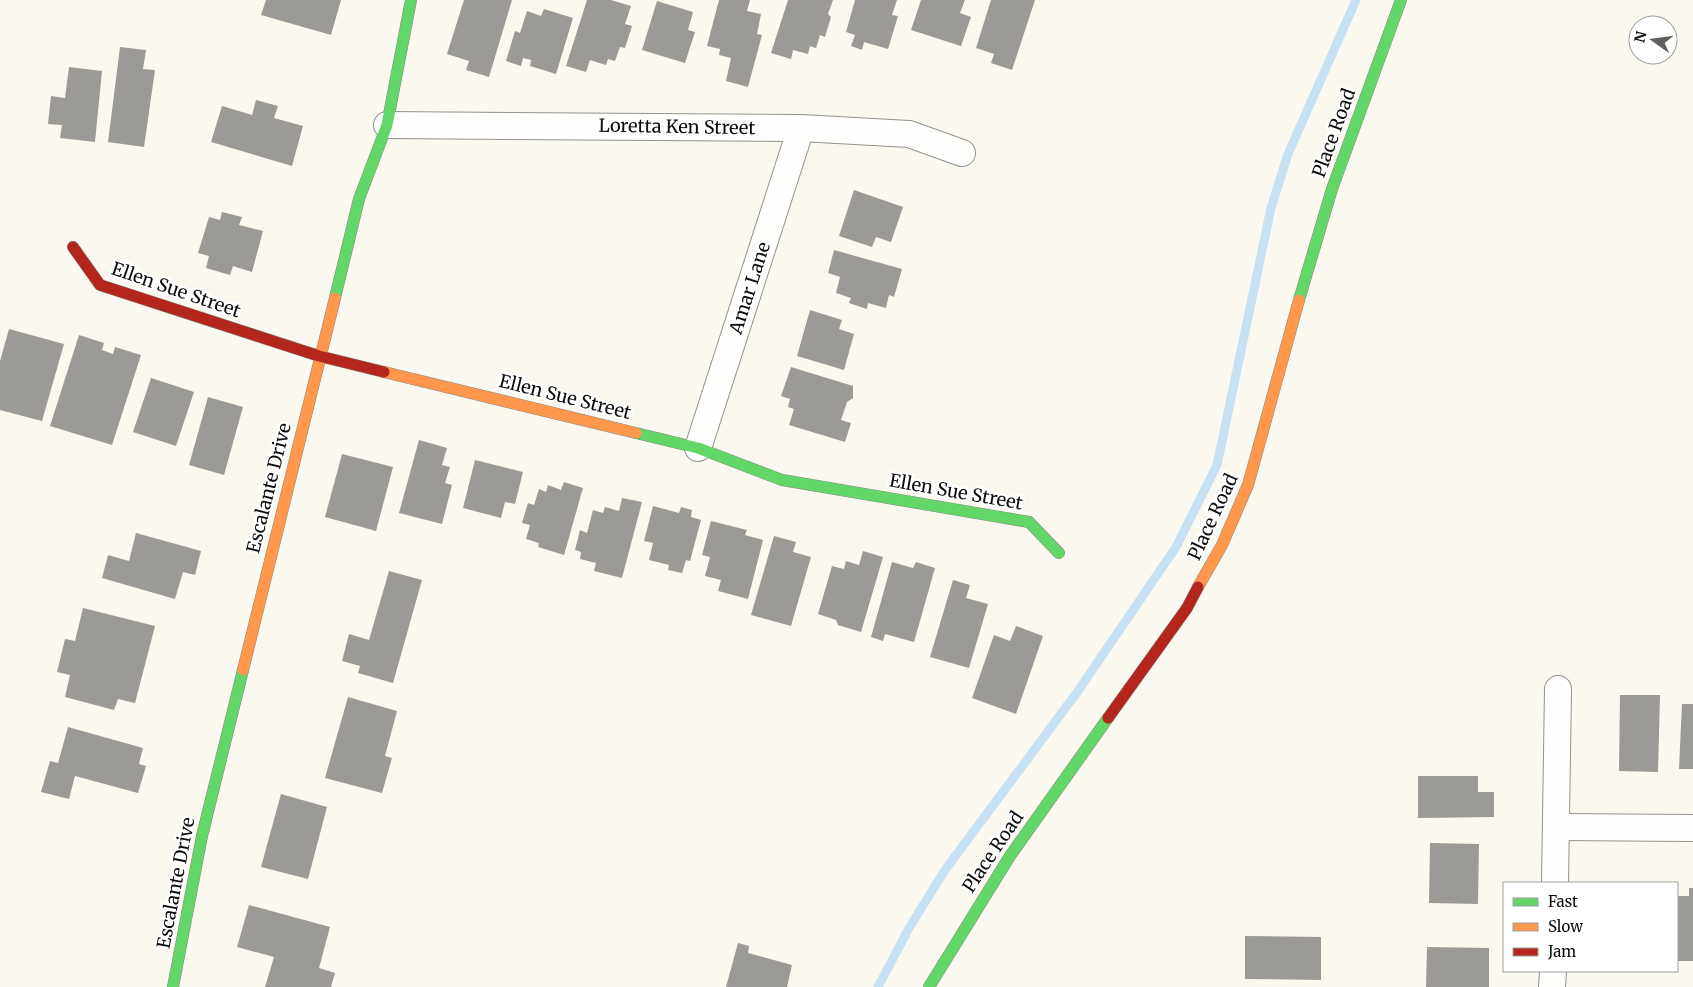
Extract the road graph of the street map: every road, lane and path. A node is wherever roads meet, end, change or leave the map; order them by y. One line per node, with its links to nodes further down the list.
1 (411, 0): 3 (street, Escalante Drive)
2 (1401, 0): 16 (street, Place Road)
3 (387, 124): 4 (street, Loretta Ken Street); 7 (street, Escalante Drive)
4 (801, 128): 5 (street, Loretta Ken Street); 8 (street, Amar Lane)
5 (962, 153)
6 (73, 246): 7 (street, Ellen Sue Street)
7 (319, 356): 8 (street, Ellen Sue Street); 15 (street, Escalante Drive)
8 (698, 448): 9 (street, Ellen Sue Street)
9 (1059, 553)
10 (1558, 689): 11 (street)
11 (1556, 827): 12 (street); 13 (street)
12 (1693, 828)
13 (1554, 882)
14 (1553, 972): 17 (street)
15 (173, 987)
16 (929, 987)
17 (1552, 987)

